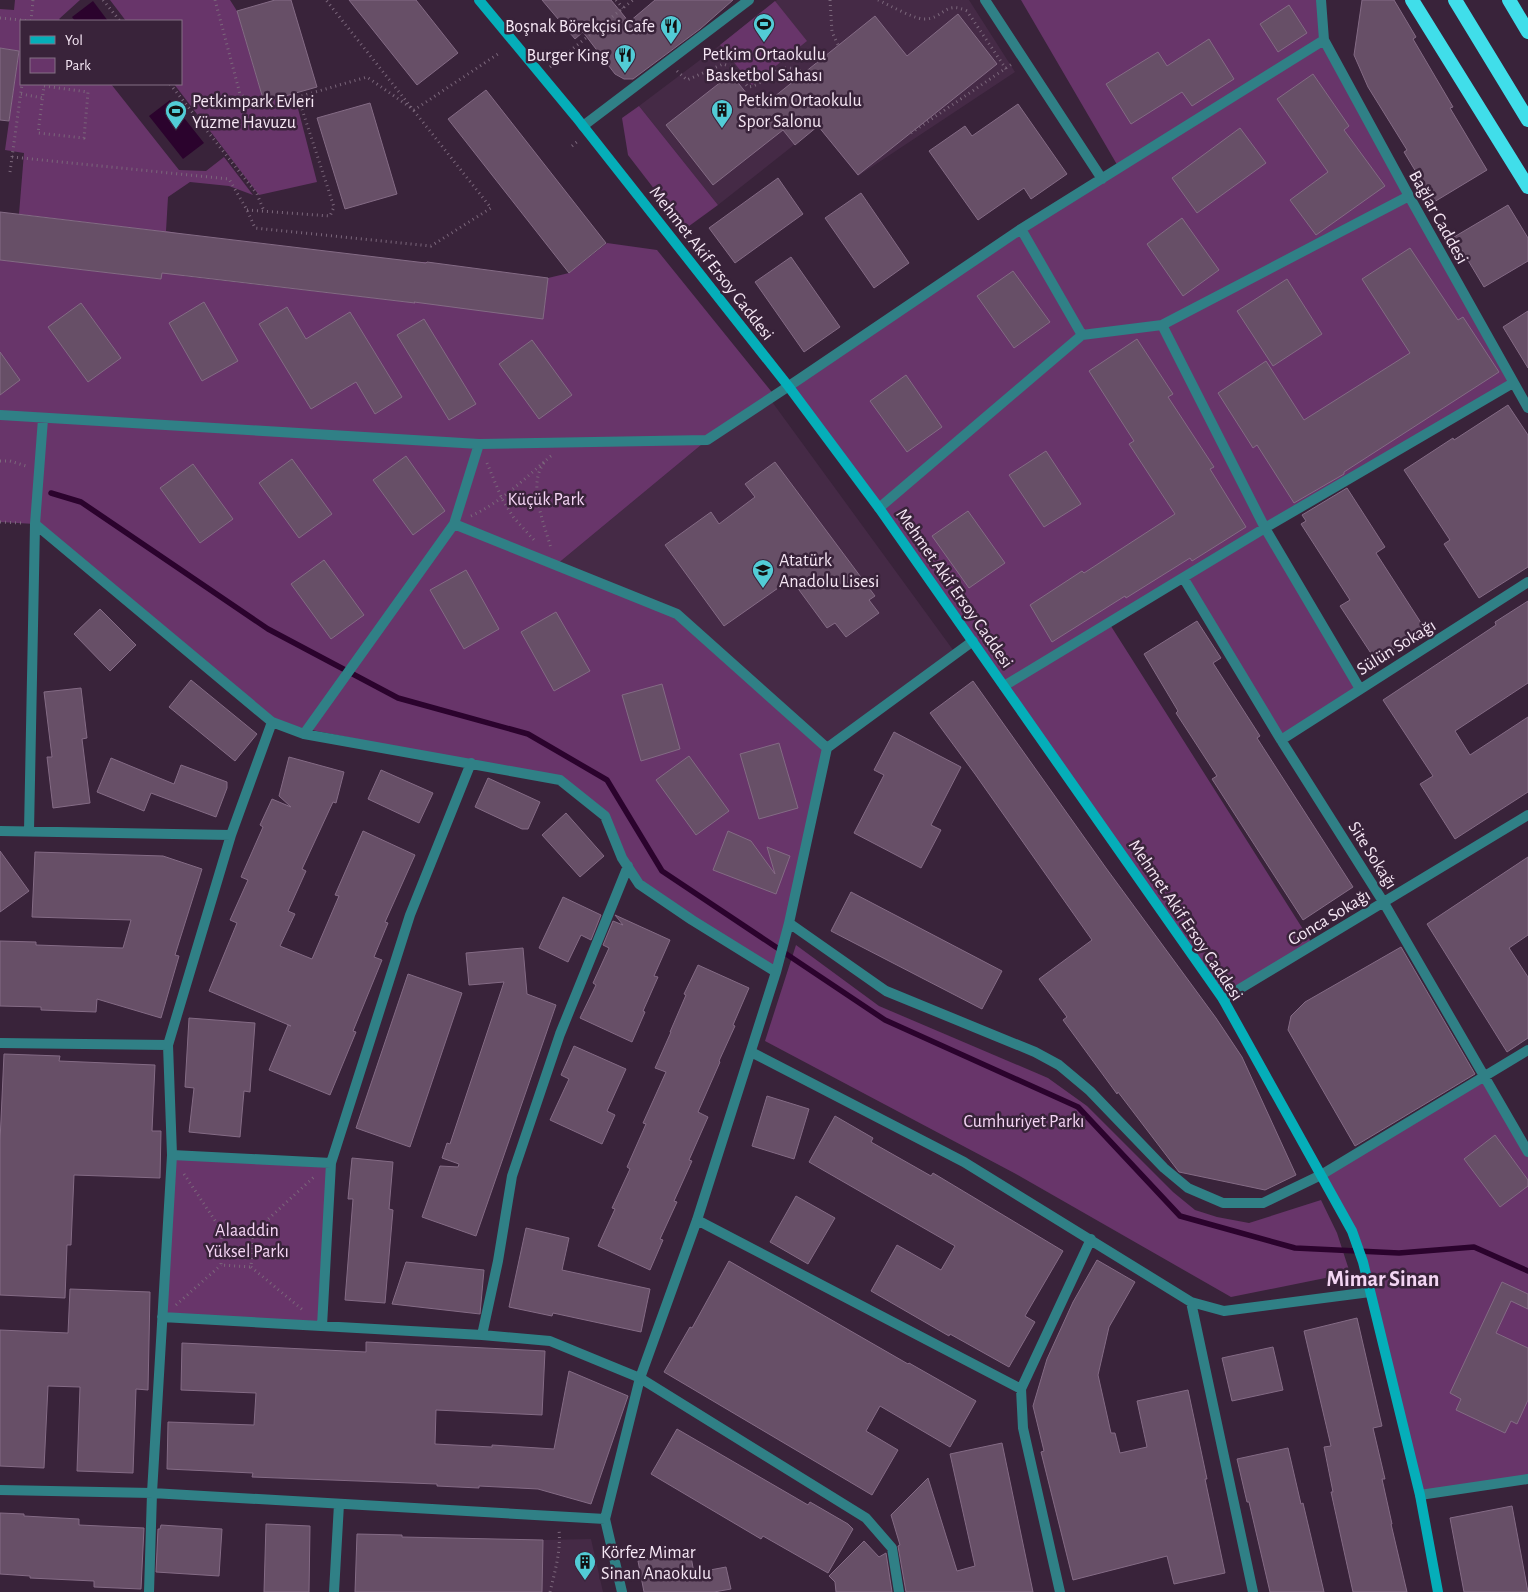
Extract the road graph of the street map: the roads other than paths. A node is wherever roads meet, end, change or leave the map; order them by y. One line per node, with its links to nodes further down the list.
1 (478, 0): 11 (main road, Mehmet Akif Ersoy Caddesi)
2 (750, 0): 11 (street)
3 (985, 0): 12 (street)
4 (1321, 0): 9 (street)
5 (1412, 0): 13 (highway)
6 (1455, 0): 10 (highway)
7 (1509, 0): 8 (highway)
8 (1528, 32)
9 (1324, 40): 12 (street); 14 (street, Bağlar Caddesi)
10 (1528, 120)
11 (583, 126): 19 (main road, Mehmet Akif Ersoy Caddesi)
12 (1102, 179): 15 (street)
13 (1528, 188)
14 (1409, 196): 16 (street); 18 (street, Bağlar Caddesi)
15 (1021, 229): 17 (street); 19 (street)
16 (1162, 325): 17 (street); 27 (street)
17 (1082, 335): 24 (street)
18 (1513, 383): 20 (street, Bağlar Caddesi); 27 (street)
19 (789, 387): 23 (street); 24 (main road, Mehmet Akif Ersoy Caddesi)
20 (1528, 408)
21 (0, 415): 22 (street)
22 (43, 419): 23 (street); 25 (street)
23 (479, 444): 26 (street)
24 (879, 508): 30 (main road, Mehmet Akif Ersoy Caddesi)
25 (35, 524): 33 (street); 40 (street)
26 (454, 524): 34 (street); 36 (street)
27 (1265, 528): 28 (street); 32 (street)
28 (1184, 578): 31 (street); 35 (street, Site Sokağı)
29 (1528, 582): 32 (street, Sülün Sokağı)
30 (973, 641): 31 (main road, Mehmet Akif Ersoy Caddesi); 36 (street)
31 (1004, 686): 46 (main road, Mehmet Akif Ersoy Caddesi)
32 (1360, 689): 35 (street, Sülün Sokağı)
33 (272, 722): 34 (street); 41 (street)
34 (304, 734): 37 (street)
35 (1281, 740): 43 (street, Site Sokağı)
36 (827, 748): 44 (street)
37 (471, 763): 42 (street); 54 (street)
38 (1528, 815): 43 (street, Gonca Sokağı)
39 (0, 831): 40 (street)
40 (29, 831): 41 (street)
41 (230, 835): 48 (street)
42 (628, 866): 45 (street); 62 (street)
43 (1384, 902): 46 (street, Gonca Sokağı); 51 (street, Site Sokağı)
44 (789, 923): 45 (street); 55 (street)
45 (776, 972): 50 (street)
46 (1223, 999): 55 (main road, Mehmet Akif Ersoy Caddesi)
47 (0, 1043): 48 (street)
48 (168, 1045): 53 (street)
49 (1528, 1050): 51 (street)
50 (751, 1052): 56 (street); 57 (street)
51 (1483, 1077): 52 (street, Site Sokağı); 55 (street)
52 (1528, 1152)
53 (172, 1154): 54 (street); 60 (street)
54 (331, 1163): 61 (street)
55 (1321, 1175): 58 (main road, Mehmet Akif Ersoy Caddesi)
56 (697, 1220): 63 (street); 64 (street)
57 (1091, 1239): 59 (street); 64 (street)
58 (1370, 1292): 59 (street); 68 (main road, Mehmet Akif Ersoy Caddesi)
59 (1191, 1302): 76 (street)
60 (162, 1317): 61 (street); 67 (street)
61 (322, 1326): 62 (street)
62 (482, 1335): 63 (street)
63 (640, 1378): 70 (street); 74 (street)
64 (1021, 1389): 75 (street)
65 (1528, 1479): 68 (street)
66 (0, 1490): 67 (street)
67 (152, 1493): 69 (street); 71 (street)
68 (1420, 1495): 77 (main road, Mehmet Akif Ersoy Caddesi)
69 (339, 1504): 70 (street); 72 (street)
70 (605, 1519): 73 (street)
71 (149, 1592)
72 (334, 1592)
73 (622, 1592)
74 (899, 1592)
75 (1060, 1592)
76 (1253, 1592)
77 (1438, 1592)

